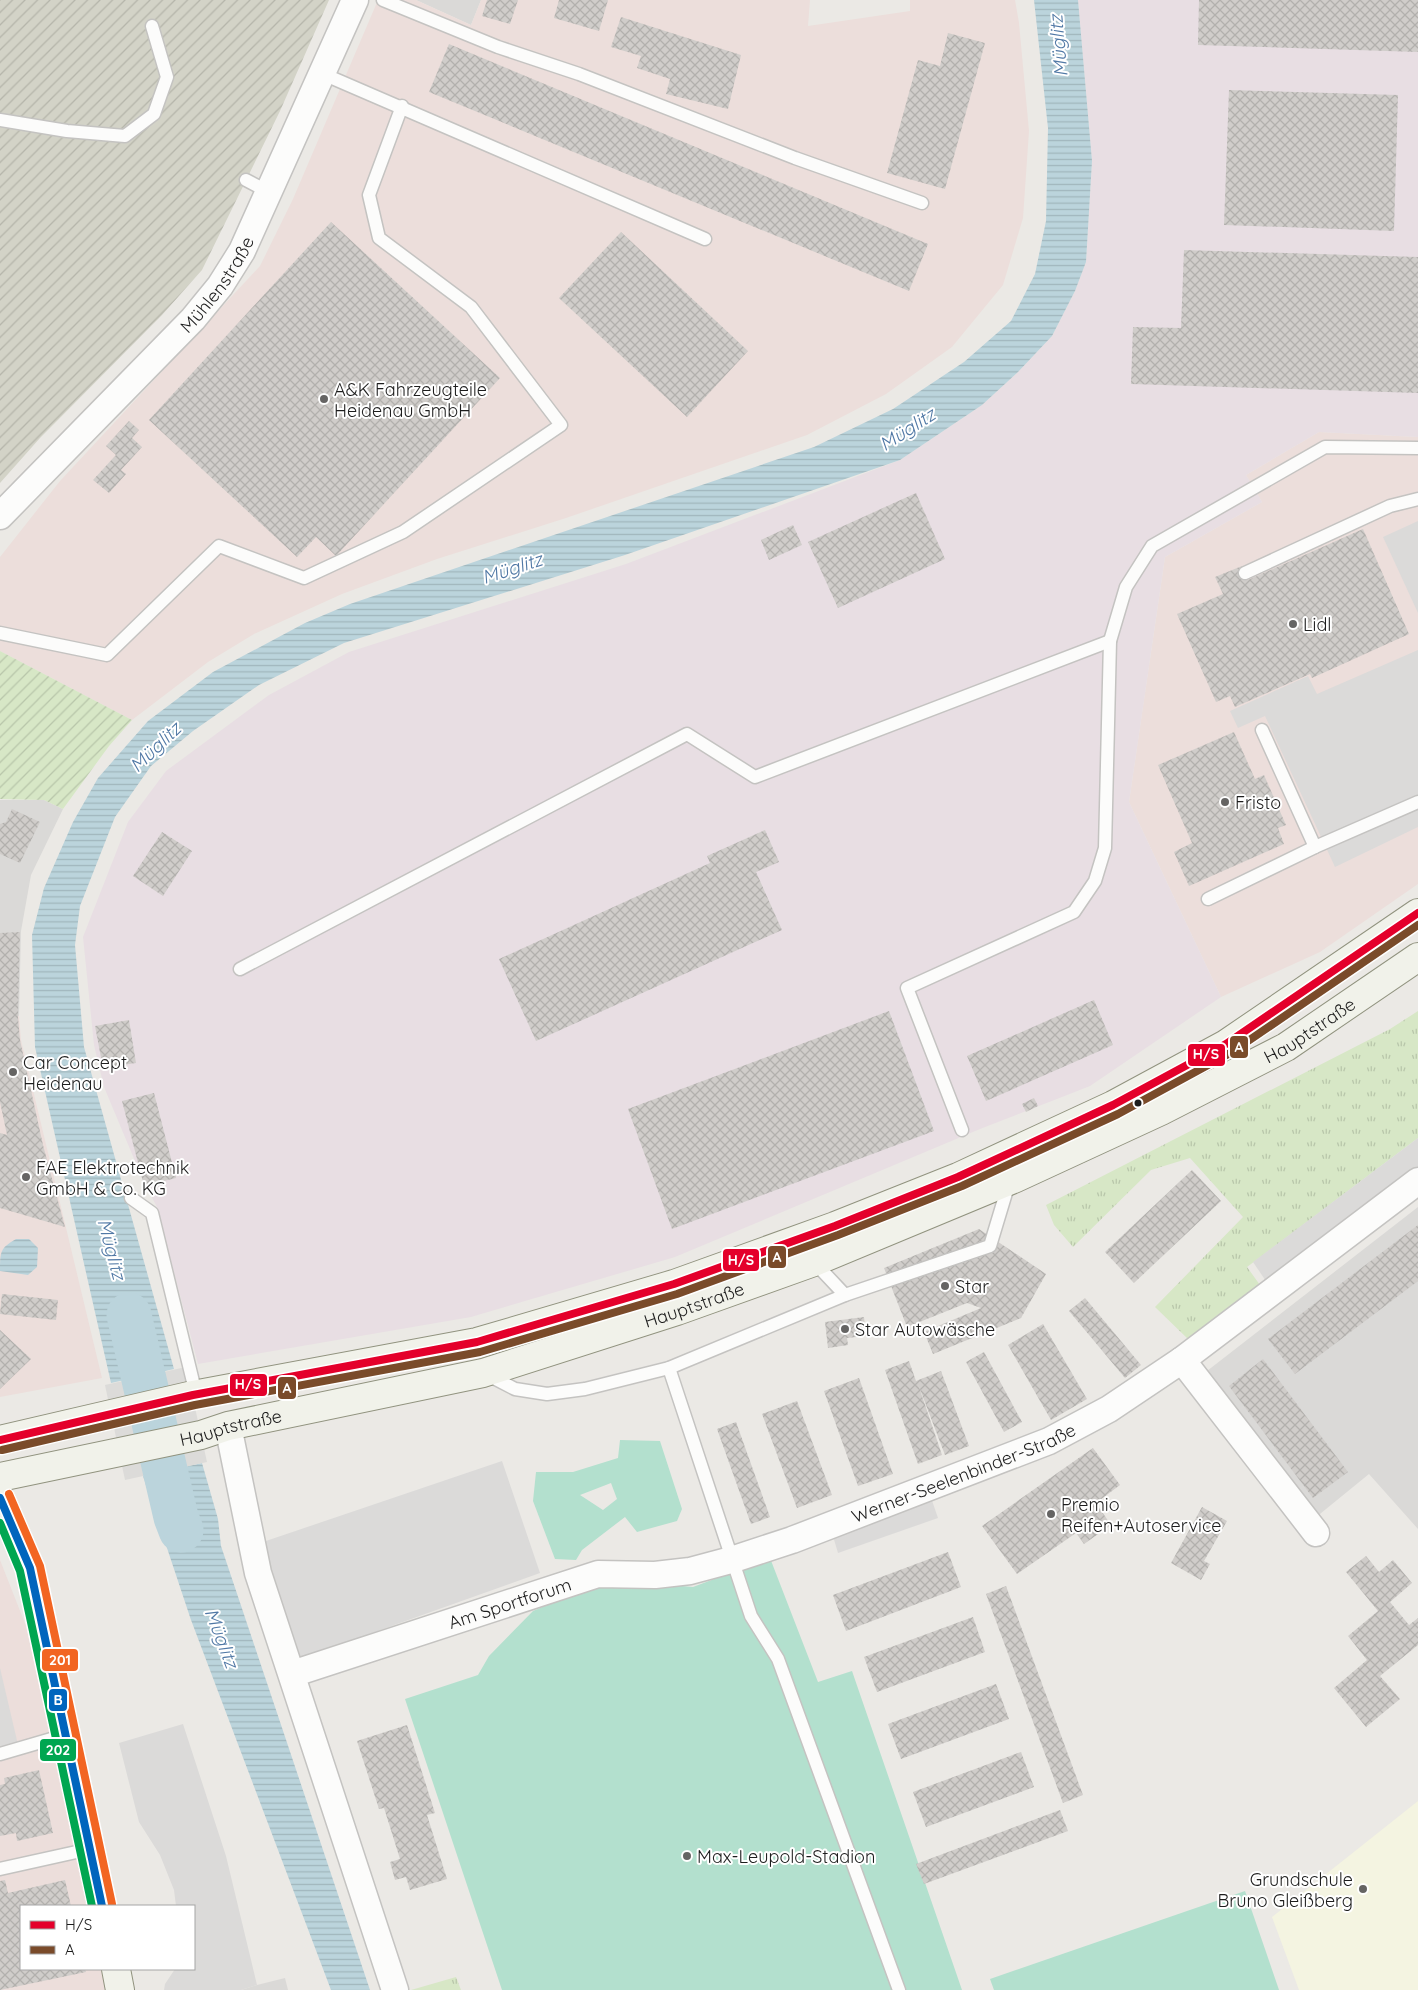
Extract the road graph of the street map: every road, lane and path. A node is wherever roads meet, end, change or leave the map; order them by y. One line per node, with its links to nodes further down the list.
1 (355, 0): 4 (street, Mühlenstraße)
2 (382, 0): 9 (lane)
3 (152, 26): 6 (lane)
4 (323, 74): 5 (lane); 8 (street, Mühlenstraße)
5 (402, 106): 10 (lane); 15 (lane)
6 (0, 120)
7 (246, 180): 8 (lane)
8 (269, 192): 13 (street, Mühlenstraße)
9 (922, 203)
10 (705, 239)
11 (1418, 448): 16 (lane)
12 (1418, 499): 14 (lane)
13 (0, 516)
14 (1245, 573)
15 (0, 634)
16 (1110, 641): 23 (lane); 24 (lane)
17 (1262, 730): 19 (lane)
18 (1418, 802): 19 (lane)
19 (1315, 847): 20 (lane)
20 (1208, 899)
21 (1418, 913): 33 (main road, Hauptstraße)
22 (1418, 957): 25 (main road, Hauptstraße)
23 (240, 969)
24 (962, 1130)
25 (1010, 1181): 28 (main road, Hauptstraße); 29 (lane)
26 (1418, 1181): 30 (street, Werner-Seelenbinder-Straße)
27 (131, 1198): 33 (lane)
28 (814, 1262): 29 (lane); 32 (main road, Hauptstraße)
29 (845, 1296): 31 (lane)
30 (1182, 1360): 38 (street); 39 (street, Werner-Seelenbinder-Straße)
31 (669, 1368): 32 (lane); 39 (lane)
32 (484, 1373): 34 (main road, Hauptstraße)
33 (194, 1395): 35 (main road, Hauptstraße)
34 (228, 1426): 36 (main road, Hauptstraße); 40 (street)
35 (0, 1440)
36 (0, 1477)
37 (0, 1498): 41 (main road)
38 (1316, 1533)
39 (731, 1560): 40 (street, Am Sportforum); 49 (lane)
40 (292, 1674): 48 (street)
41 (65, 1735): 42 (lane); 43 (main road)
42 (0, 1754)
43 (90, 1849): 44 (lane); 45 (main road)
44 (0, 1869)
45 (102, 1905)
46 (116, 1970): 47 (main road)
47 (120, 1990)
48 (396, 1990)
49 (899, 1990)

